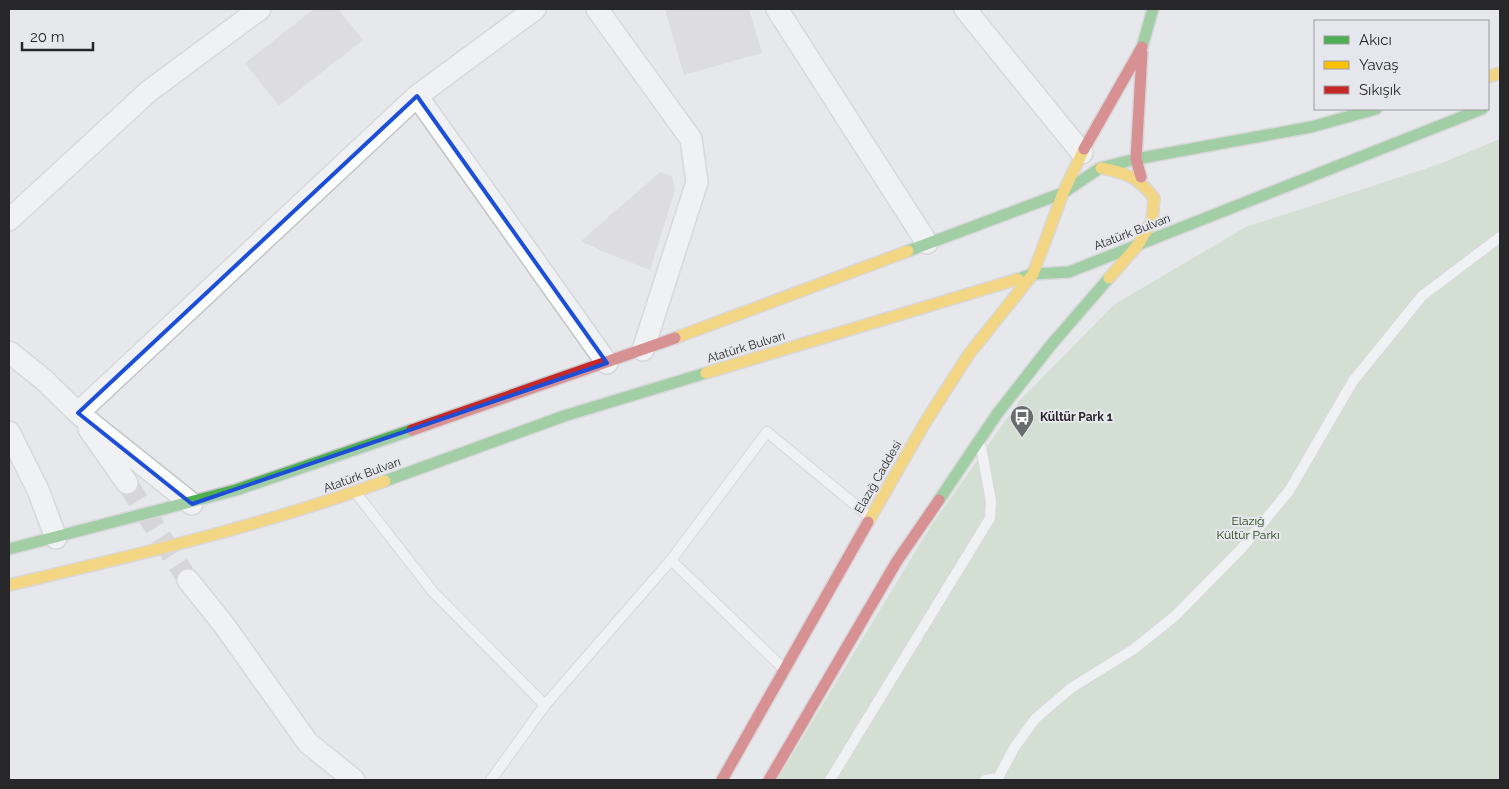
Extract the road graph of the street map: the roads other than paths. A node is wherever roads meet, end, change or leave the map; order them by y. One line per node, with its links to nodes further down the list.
1 (260, 9): 16 (street)
2 (535, 9): 8 (street)
3 (777, 9): 18 (street)
4 (965, 9): 11 (street)
5 (1153, 9): 7 (main road)
6 (601, 10): 21 (street)
7 (1142, 47): 11 (main road, Elazığ Caddesi); 12 (main road)
8 (417, 96): 23 (street); 24 (street)
9 (1372, 110): 12 (main road, Atatürk Bulvarı)
10 (1479, 110): 19 (main road, Atatürk Bulvarı)
11 (1082, 153): 15 (main road, Elazığ Caddesi)
12 (1136, 159): 13 (main road, Atatürk Bulvarı); 14 (main road)
13 (1100, 168): 14 (main road); 15 (main road, Atatürk Bulvarı)
14 (1142, 182): 19 (main road)
15 (1063, 193): 18 (main road, Atatürk Bulvarı); 20 (main road, Elazığ Caddesi)
16 (9, 220)
17 (1500, 238): 38 (lane)
18 (927, 244): 21 (main road, Atatürk Bulvarı)
19 (1138, 245): 20 (main road, Atatürk Bulvarı); 26 (main road)
20 (1033, 274): 28 (main road, Atatürk Bulvarı); 30 (main road, Elazığ Caddesi)
21 (643, 350): 23 (main road, Atatürk Bulvarı)
22 (9, 352): 24 (street)
23 (608, 363): 29 (main road, Atatürk Bulvarı)
24 (78, 412): 27 (street); 29 (street)
25 (9, 432): 31 (street)
26 (980, 439): 42 (main road); 43 (lane)
27 (126, 483)
28 (356, 492): 35 (main road, Atatürk Bulvarı); 37 (lane)
29 (192, 504): 31 (main road, Atatürk Bulvarı)
30 (871, 518): 33 (lane); 36 (main road, Elazığ Caddesi)
31 (56, 538): 32 (main road, Atatürk Bulvarı)
32 (9, 549)
33 (671, 560): 36 (lane); 37 (lane)
34 (188, 580): 39 (street)
35 (9, 585)
36 (785, 670): 41 (main road, Elazığ Caddesi)
37 (545, 705): 40 (lane)
38 (998, 779): 44 (lane)
39 (354, 780)
40 (492, 780)
41 (722, 780)
42 (769, 780)
43 (830, 780)
44 (985, 780)

